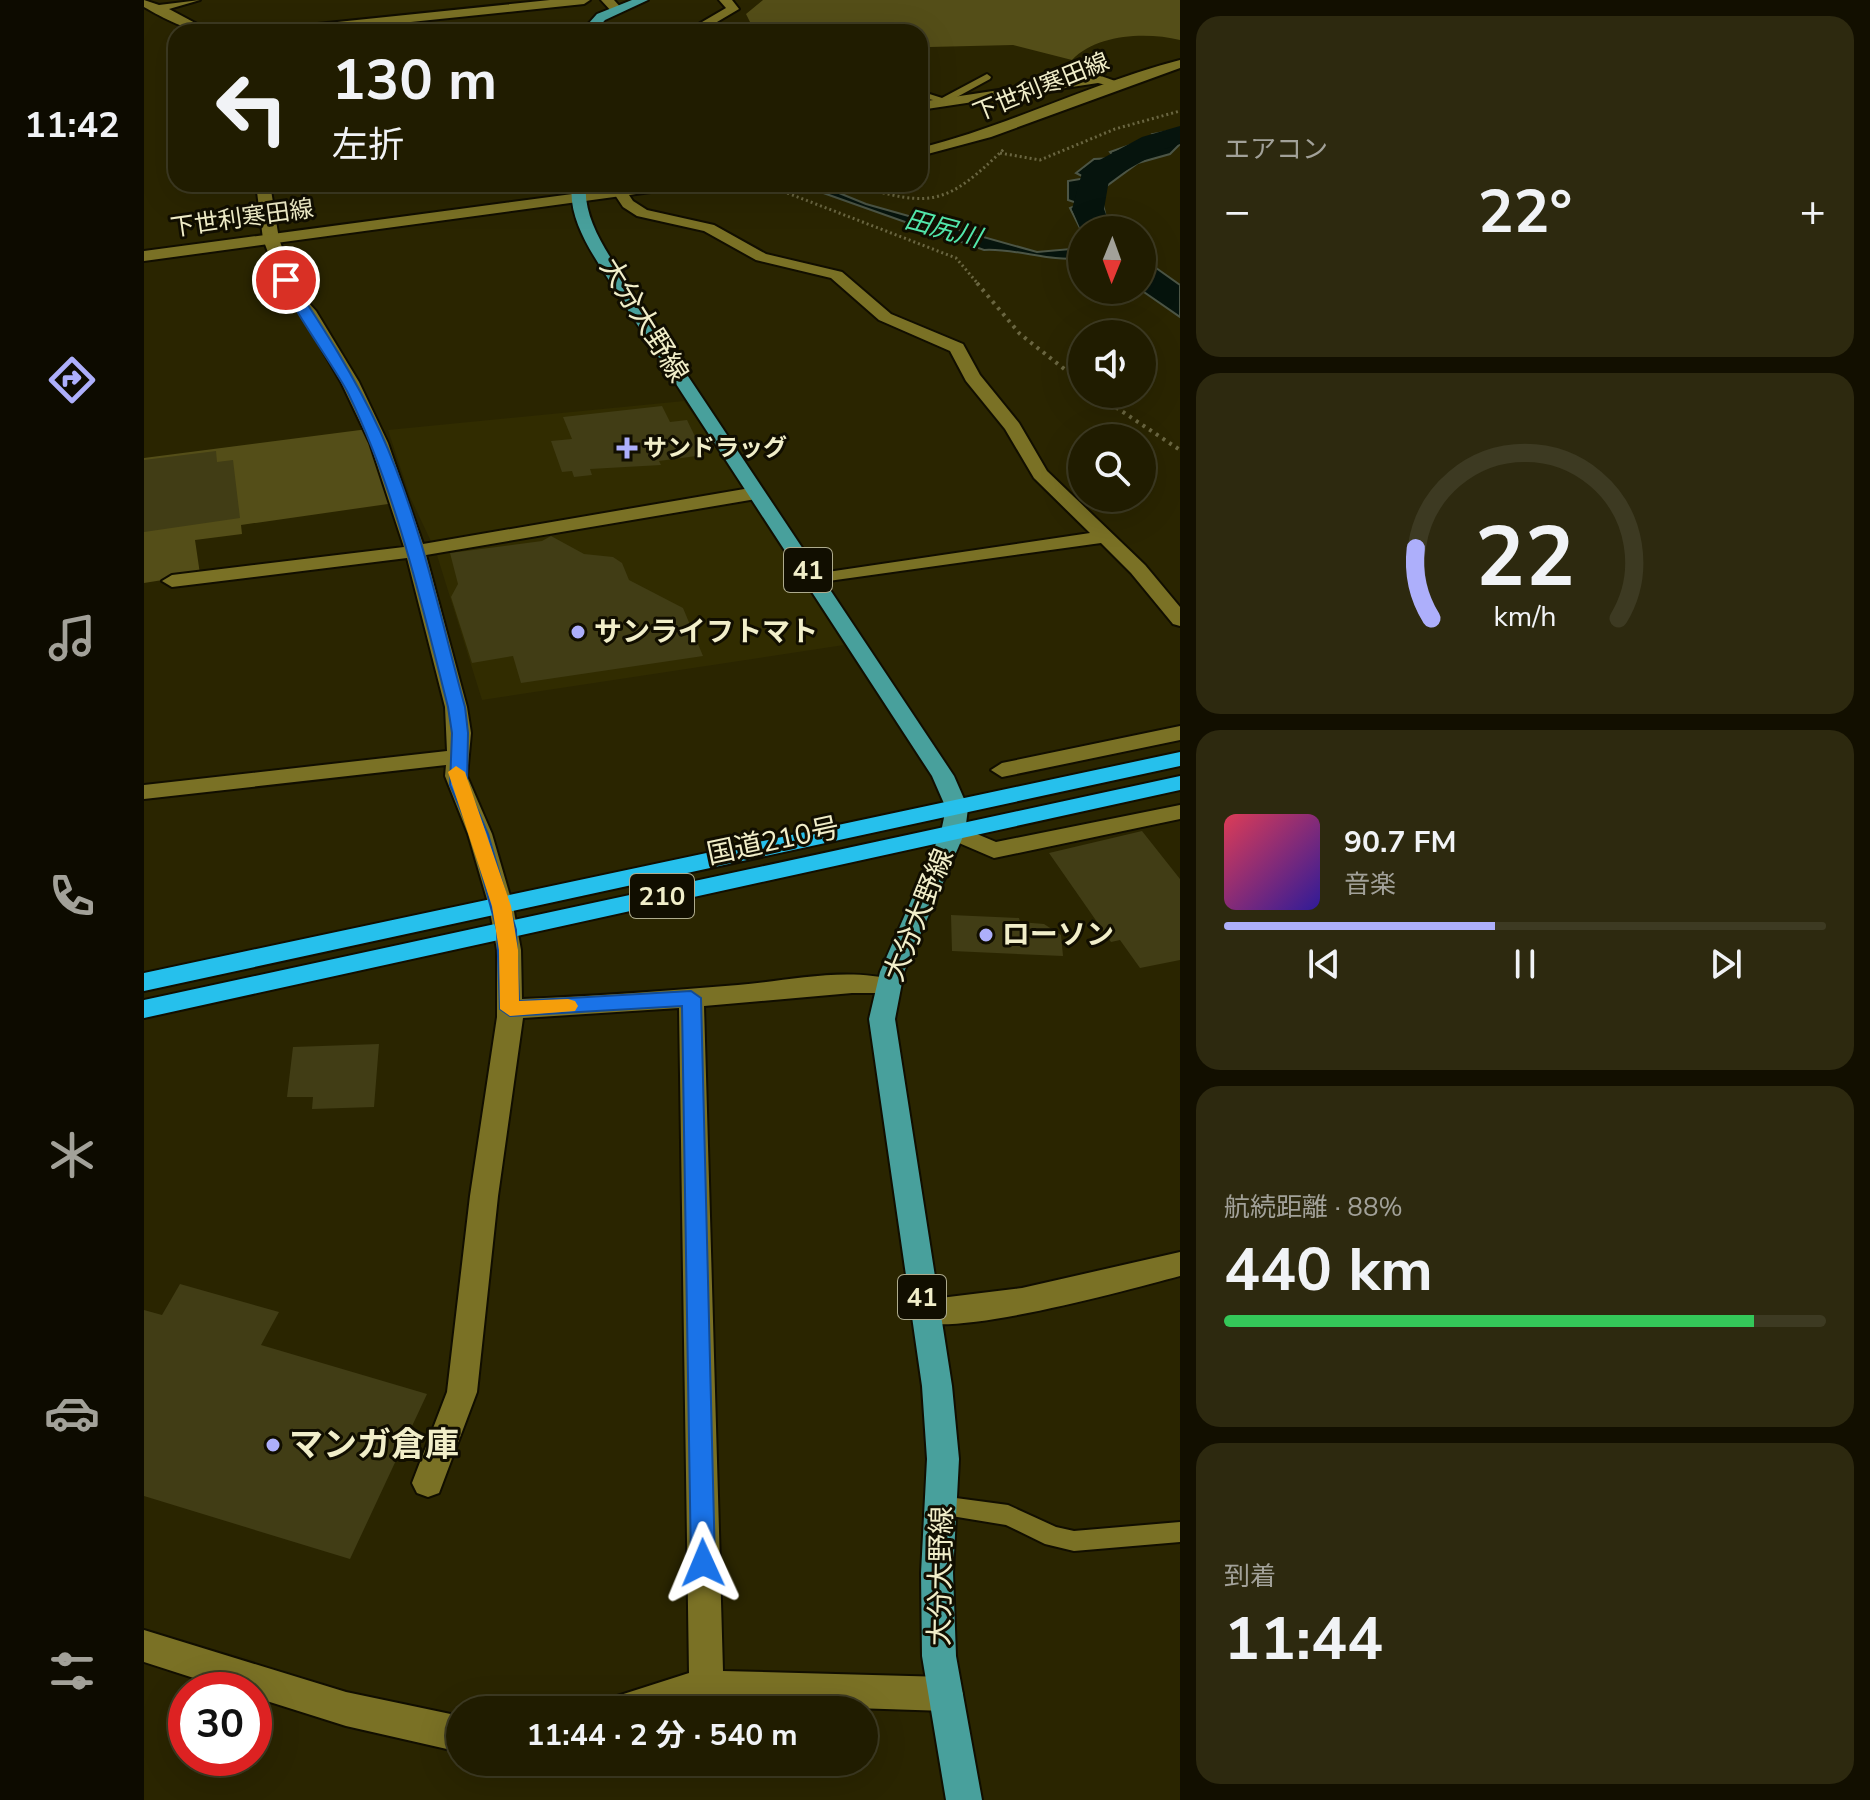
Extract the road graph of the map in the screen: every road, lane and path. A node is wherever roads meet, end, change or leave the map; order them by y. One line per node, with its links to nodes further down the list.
1 (194, 0): 7 (street)
2 (584, 0): 8 (street)
3 (642, 0): 6 (main road)
4 (725, 0): 12 (street)
5 (424, 1): 8 (street)
6 (616, 4): 11 (main road)
7 (150, 5): 9 (street)
8 (425, 18): 10 (street)
9 (189, 24)
10 (362, 24)
11 (592, 24)
12 (706, 24)
13 (1180, 64): 15 (street, 下世利寒田線)
14 (987, 77): 17 (lane)
15 (1114, 83): 17 (street); 21 (street, 下世利寒田線)
16 (928, 96): 17 (lane)
17 (943, 101): 18 (street)
18 (928, 104)
19 (1180, 111): 22 (path)
20 (1010, 143): 22 (path)
21 (928, 150)
22 (999, 153): 28 (path)
23 (264, 192): 29 (street)
24 (572, 192): 29 (street, 下世利寒田線)
25 (578, 192): 34 (main road, 大分大野線 / 41)
26 (620, 192): 35 (street)
27 (785, 192): 31 (path)
28 (889, 192)
29 (271, 239): 30 (street, 下世利寒田線); 36 (street)
30 (144, 256)
31 (1068, 372)
32 (1117, 408): 33 (path)
33 (1180, 450)
34 (756, 493): 36 (street); 37 (main road, 大分大野線 / 41)
35 (1105, 537): 37 (street); 39 (street)
36 (415, 550): 38 (street); 41 (street)
37 (814, 580): 47 (main road, 大分大野線 / 41)
38 (172, 581)
39 (1180, 620)
40 (1180, 733): 43 (street)
41 (457, 757): 45 (street); 48 (street)
42 (1180, 759): 47 (highway, 国道210号 / 210)
43 (1002, 770)
44 (1180, 783): 47 (highway, 国道210号 / 210)
45 (144, 792)
46 (1180, 812): 47 (street)
47 (955, 820): 48 (highway, 国道210号 / 210); 50 (main road, 大分大野線 / 41)
48 (504, 918): 49 (highway, 国道210号 / 210); 52 (highway, 国道210号 / 210); 53 (street)
49 (144, 982)
50 (888, 987): 51 (street); 55 (main road, 大分大野線 / 41)
51 (691, 998): 53 (street); 60 (street)
52 (144, 1009)
53 (510, 1009): 56 (street)
54 (1180, 1264): 55 (street)
55 (924, 1312): 57 (main road, 大分大野線 / 41)
56 (428, 1483)
57 (941, 1506): 58 (lane); 61 (main road, 大分大野線 / 41)
58 (1180, 1532)
59 (144, 1646): 63 (street)
60 (706, 1688): 61 (street); 62 (street)
61 (946, 1694): 64 (main road, 大分大野線 / 41)
62 (662, 1696)
63 (446, 1731)
64 (964, 1800)

